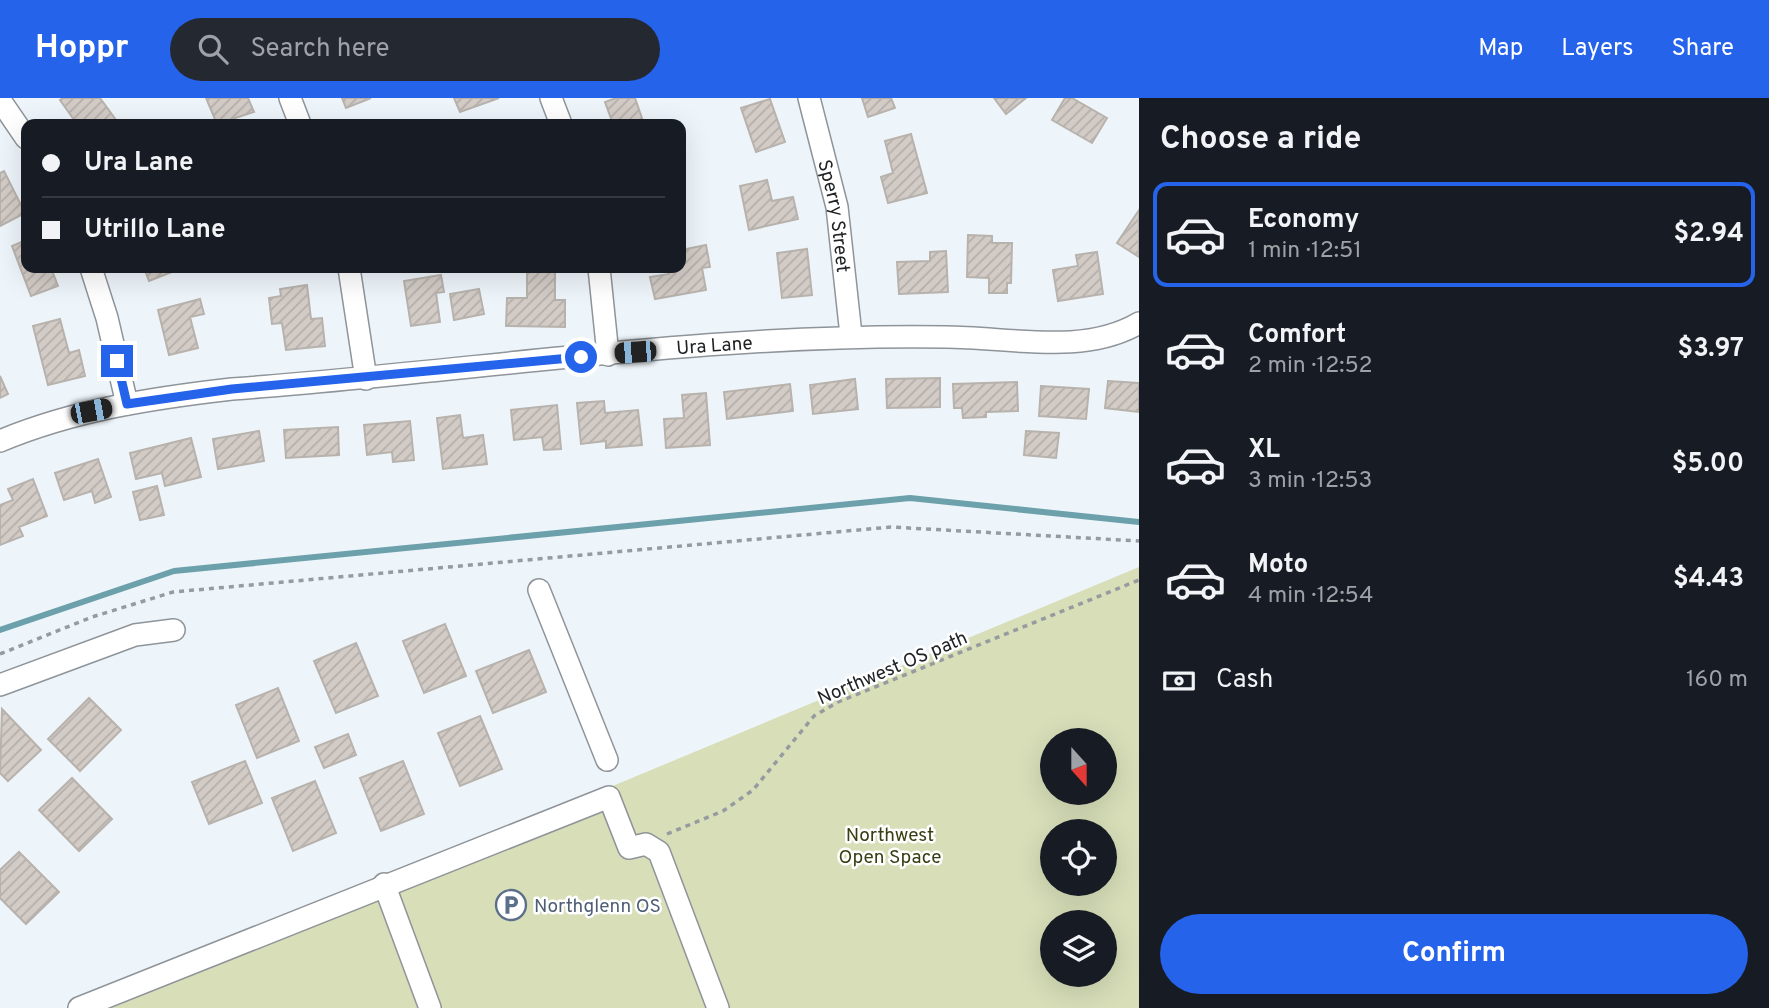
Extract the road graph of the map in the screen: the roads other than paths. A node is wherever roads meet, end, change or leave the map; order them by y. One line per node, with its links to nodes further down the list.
1 (290, 98): 5 (street)
2 (551, 98): 6 (street)
3 (809, 98): 12 (street, Sperry Street)
4 (0, 100): 7 (street)
5 (298, 119)
6 (559, 119)
7 (21, 131)
8 (93, 273): 15 (street)
9 (350, 273): 14 (street)
10 (600, 273): 13 (street)
11 (1139, 323): 12 (street, Ura Lane)
12 (851, 335): 13 (street, Ura Lane)
13 (608, 355): 14 (street, Ura Lane)
14 (366, 379): 15 (street, Ura Lane)
15 (127, 404): 16 (street, Ura Lane)
16 (0, 441)
17 (539, 590): 20 (street)
18 (174, 630): 19 (street)
19 (0, 685)
20 (607, 760)
21 (384, 884): 22 (street); 23 (street); 24 (street)
22 (79, 1008)
23 (430, 1008)
24 (718, 1008)

